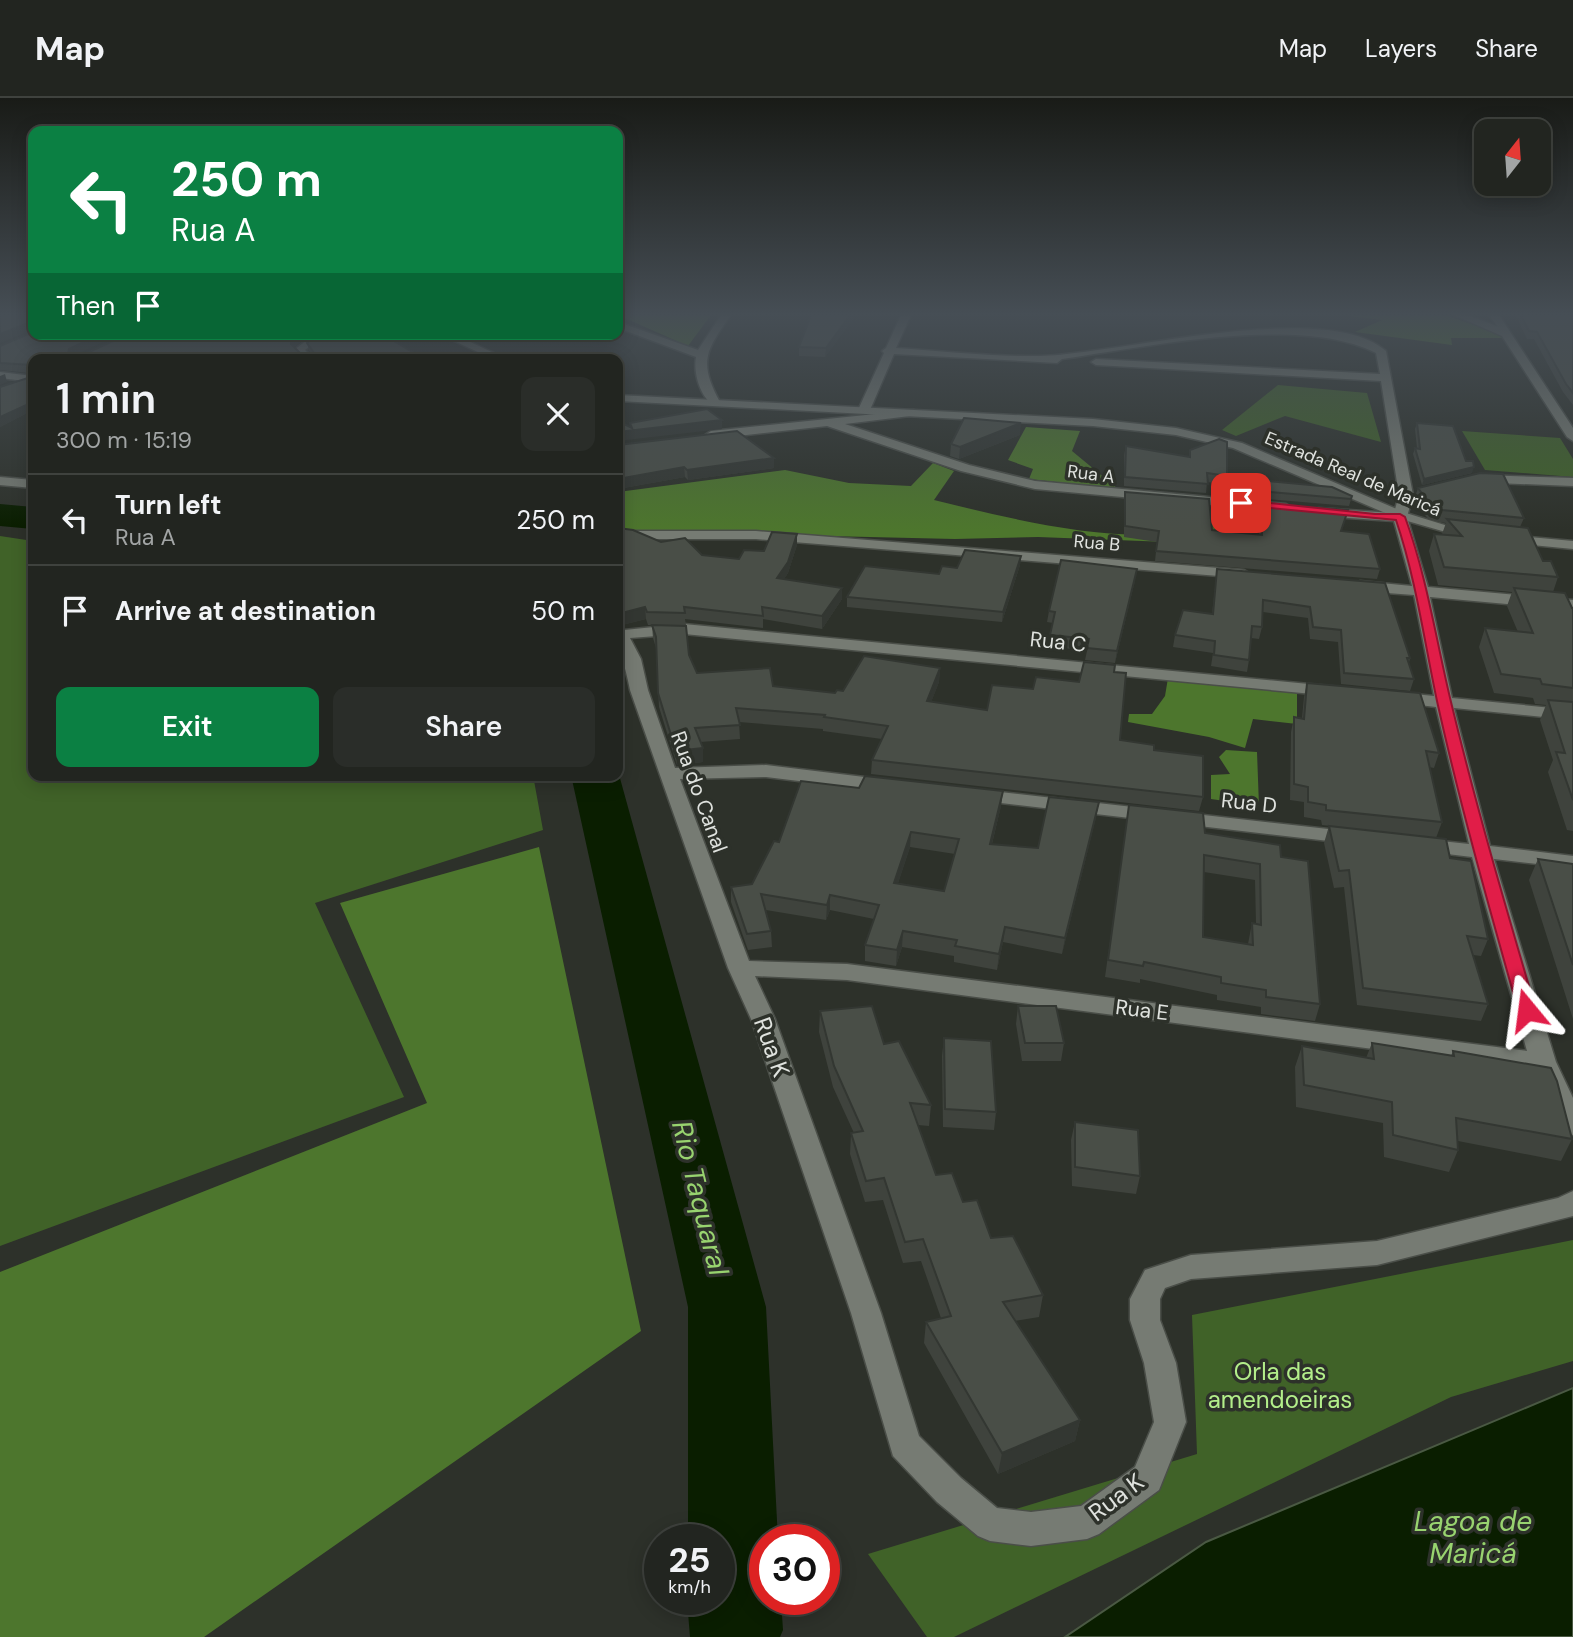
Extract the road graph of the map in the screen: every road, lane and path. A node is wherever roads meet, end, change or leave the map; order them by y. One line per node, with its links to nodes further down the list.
1 (706, 387): 6 (street)
2 (873, 387): 7 (street)
3 (1389, 387): 16 (street)
4 (1541, 387): 10 (street)
5 (623, 398): 6 (street, Estrada Real de Maricá)
6 (714, 402): 7 (street, Estrada Real de Maricá)
7 (864, 410): 8 (street, Estrada Real de Maricá)
8 (914, 413): 9 (street); 16 (street, Estrada Real de Maricá)
9 (830, 423): 11 (street); 16 (street, Rua A)
10 (1573, 437)
11 (692, 438)
12 (0, 481): 15 (street)
13 (1464, 481): 14 (street)
14 (1573, 482)
15 (28, 484)
16 (1400, 517): 18 (street, Estrada Real de Maricá); 21 (street)
17 (623, 535): 19 (street, Rua B)
18 (1573, 545)
19 (1262, 576)
20 (1342, 584): 21 (street)
21 (1422, 592): 22 (street); 27 (street)
22 (1573, 605)
23 (623, 634): 25 (street, Rua C)
24 (623, 640): 29 (street, Rua do Canal)
25 (1348, 693)
26 (1375, 695): 27 (street)
27 (1444, 702): 28 (street); 34 (street)
28 (1573, 715)
29 (668, 774): 30 (street); 36 (street, Rua do Canal)
30 (909, 788)
31 (950, 793): 32 (street, Rua D)
32 (1372, 839)
33 (1399, 842): 34 (street)
34 (1481, 851): 35 (street); 37 (street)
35 (1573, 862)
36 (740, 968): 37 (street, Rua E); 39 (street, Rua K)
37 (1543, 1062): 38 (street)
38 (1573, 1125)
39 (1573, 1202)

